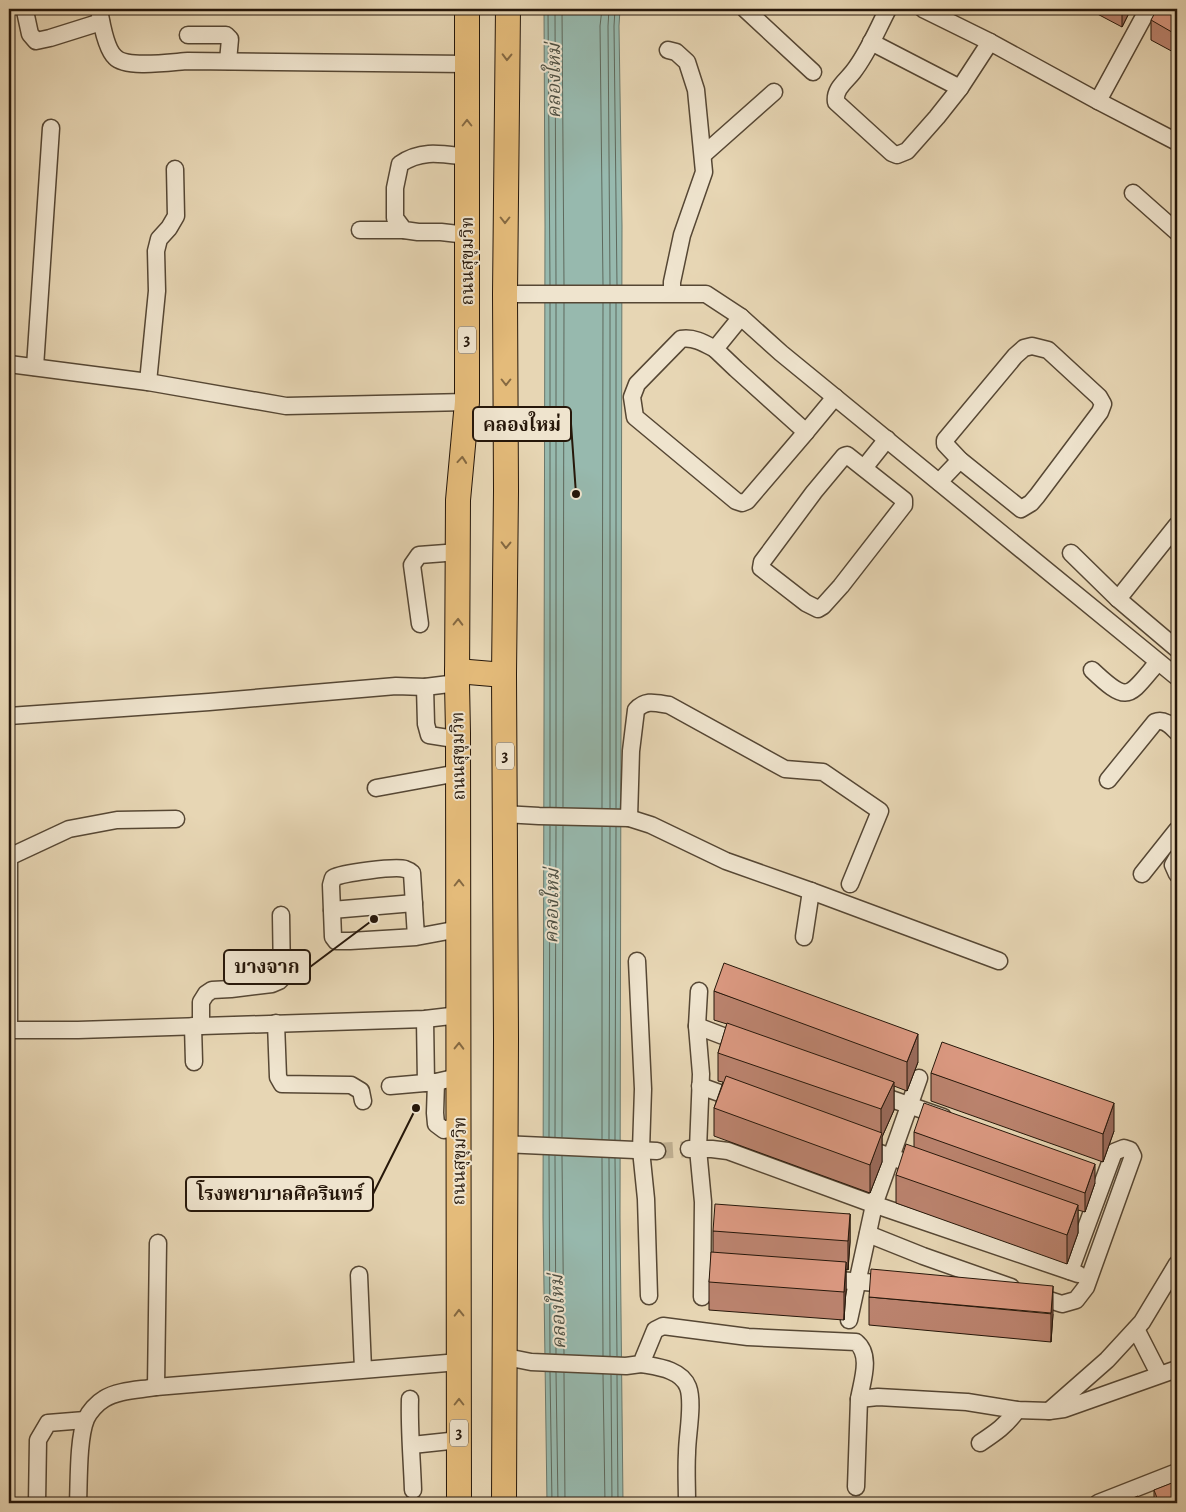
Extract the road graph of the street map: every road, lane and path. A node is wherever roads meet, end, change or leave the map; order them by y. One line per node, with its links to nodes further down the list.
1 (467, 9): 14 (highway, ถนนสุขุมวิท / 3)
2 (508, 9): 29 (highway, 3, one-way to 29)
3 (745, 9): 15 (street)
4 (888, 9): 10 (street)
5 (926, 9): 11 (street)
6 (1148, 9): 18 (street)
7 (25, 10): 8 (street)
8 (100, 16): 13 (street)
9 (188, 35): 13 (street)
10 (871, 42): 16 (street); 16 (street)
11 (990, 42): 16 (street); 18 (street)
12 (668, 50): 21 (street)
13 (228, 61): 14 (street)
14 (467, 64): 22 (highway, ถนนสุขุมวิท / 3, one-way to 14)
15 (813, 72)
16 (960, 88)
17 (774, 92): 21 (street)
18 (1098, 101): 20 (street)
19 (51, 128): 34 (street)
20 (1177, 142)
21 (703, 155): 30 (street)
22 (467, 157): 26 (street); 28 (highway, ถนนสุขุมวิท / 3)
23 (175, 169): 35 (street)
24 (1133, 193): 27 (street)
25 (360, 230): 26 (street)
26 (404, 230): 28 (street)
27 (1177, 232)
28 (467, 235): 37 (highway, ถนนสุขุมวิท / 3)
29 (505, 294): 30 (street); 51 (highway, 3, one-way to 51)
30 (672, 294): 31 (street)
31 (741, 317): 32 (street); 36 (street)
32 (715, 348): 38 (street); 38 (street)
33 (9, 364): 34 (street)
34 (35, 367): 35 (street)
35 (148, 382): 37 (street)
36 (835, 397): 38 (street); 39 (street)
37 (467, 402): 44 (highway, ถนนสุขุมวิท / 3, one-way to 37)
38 (806, 432)
39 (887, 439): 41 (street); 42 (street)
40 (960, 460): 40 (street); 42 (street)
41 (864, 468): 41 (street)
42 (939, 482): 45 (street)
43 (1177, 525): 46 (street)
44 (459, 552): 47 (street); 52 (highway, ถนนสุขุมวิท / 3, one-way to 44)
45 (1066, 586): 46 (street); 49 (street)
46 (1118, 599): 48 (street)
47 (420, 624)
48 (1177, 649)
49 (1158, 662): 50 (street); 53 (street)
50 (1092, 670)
51 (504, 674): 52 (highway); 61 (highway, 3)
52 (457, 677): 54 (street); 57 (highway, ถนนสุขุมวิท / 3)
53 (1177, 678)
54 (425, 687): 55 (street); 57 (street)
55 (9, 716)
56 (1177, 732): 59 (street)
57 (458, 733): 58 (highway, ถนนสุขุมวิท / 3)
58 (458, 773): 60 (street); 74 (highway, ถนนสุขุมวิท / 3, one-way to 58)
59 (1108, 780)
60 (376, 788)
61 (505, 814): 62 (street); 98 (highway, 3)
62 (627, 818): 69 (street); 70 (street)
63 (176, 819): 65 (street)
64 (1177, 830): 67 (street)
65 (9, 857): 85 (street)
66 (1177, 858): 68 (street)
67 (1142, 874)
68 (1177, 874)
69 (850, 884)
70 (811, 891): 76 (street); 78 (street)
71 (414, 903): 72 (street); 72 (street); 75 (street)
72 (332, 910): 75 (street)
73 (281, 915): 83 (street)
74 (459, 929): 75 (street); 80 (highway, ถนนสุขุมวิท / 3)
75 (416, 937)
76 (804, 937)
77 (637, 961): 100 (street)
78 (999, 961)
79 (699, 992): 84 (street)
80 (459, 1015): 81 (street); 89 (highway, ถนนสุขุมวิท / 3, one-way to 80)
81 (425, 1019): 82 (street); 89 (street)
82 (276, 1023): 83 (street); 93 (street)
83 (197, 1026): 85 (street); 87 (street)
84 (697, 1026): 86 (street); 91 (street)
85 (9, 1030)
86 (762, 1051)
87 (194, 1062)
88 (918, 1078): 94 (street)
89 (440, 1081): 90 (street); 122 (highway, ถนนสุขุมวิท / 3, one-way to 89)
90 (390, 1086)
91 (700, 1086): 95 (street); 99 (street)
92 (863, 1089): 94 (street)
93 (363, 1101)
94 (908, 1105): 96 (street); 101 (street)
95 (755, 1106)
96 (955, 1122)
97 (846, 1140): 101 (street)
98 (505, 1144): 100 (street); 121 (highway, 3)
99 (694, 1149): 105 (street); 118 (street)
100 (642, 1150): 117 (street)
101 (891, 1157): 103 (street); 105 (street)
102 (1087, 1167): 104 (street)
103 (938, 1173)
104 (1106, 1173): 107 (street); 114 (street)
105 (874, 1205): 108 (street); 111 (street)
106 (1069, 1216): 107 (street)
107 (1088, 1222): 111 (street)
108 (868, 1234): 114 (street); 115 (street)
109 (158, 1243): 127 (street)
110 (1177, 1264): 120 (street)
111 (1070, 1271): 114 (street)
112 (360, 1275): 124 (street)
113 (809, 1277): 115 (street)
114 (1089, 1277)
115 (857, 1282): 116 (street); 119 (street)
116 (902, 1285)
117 (650, 1296)
118 (702, 1297)
119 (849, 1320)
120 (1136, 1329): 126 (street); 131 (street)
121 (506, 1357): 123 (street); 143 (highway, 3)
122 (459, 1362): 124 (street); 133 (highway, ถนนสุขุมวิท / 3, one-way to 122)
123 (634, 1365): 129 (street); 144 (street)
124 (363, 1369): 127 (street)
125 (1177, 1369): 126 (street)
126 (1159, 1374): 131 (street)
127 (156, 1387): 132 (street)
128 (410, 1399): 135 (street)
129 (859, 1399): 130 (street); 137 (street)
130 (1017, 1410): 131 (street); 134 (street)
131 (1049, 1411)
132 (85, 1420): 140 (street); 141 (street)
133 (459, 1440): 135 (street); 142 (highway, ถนนสุขุมวิท / 3)
134 (980, 1443)
135 (412, 1445): 138 (street)
136 (1177, 1472): 139 (street)
137 (856, 1487)
138 (413, 1490)
139 (1137, 1496): 145 (street)
140 (37, 1503)
141 (78, 1503)
142 (459, 1503)
143 (504, 1503)
144 (687, 1503)
145 (1098, 1503)

